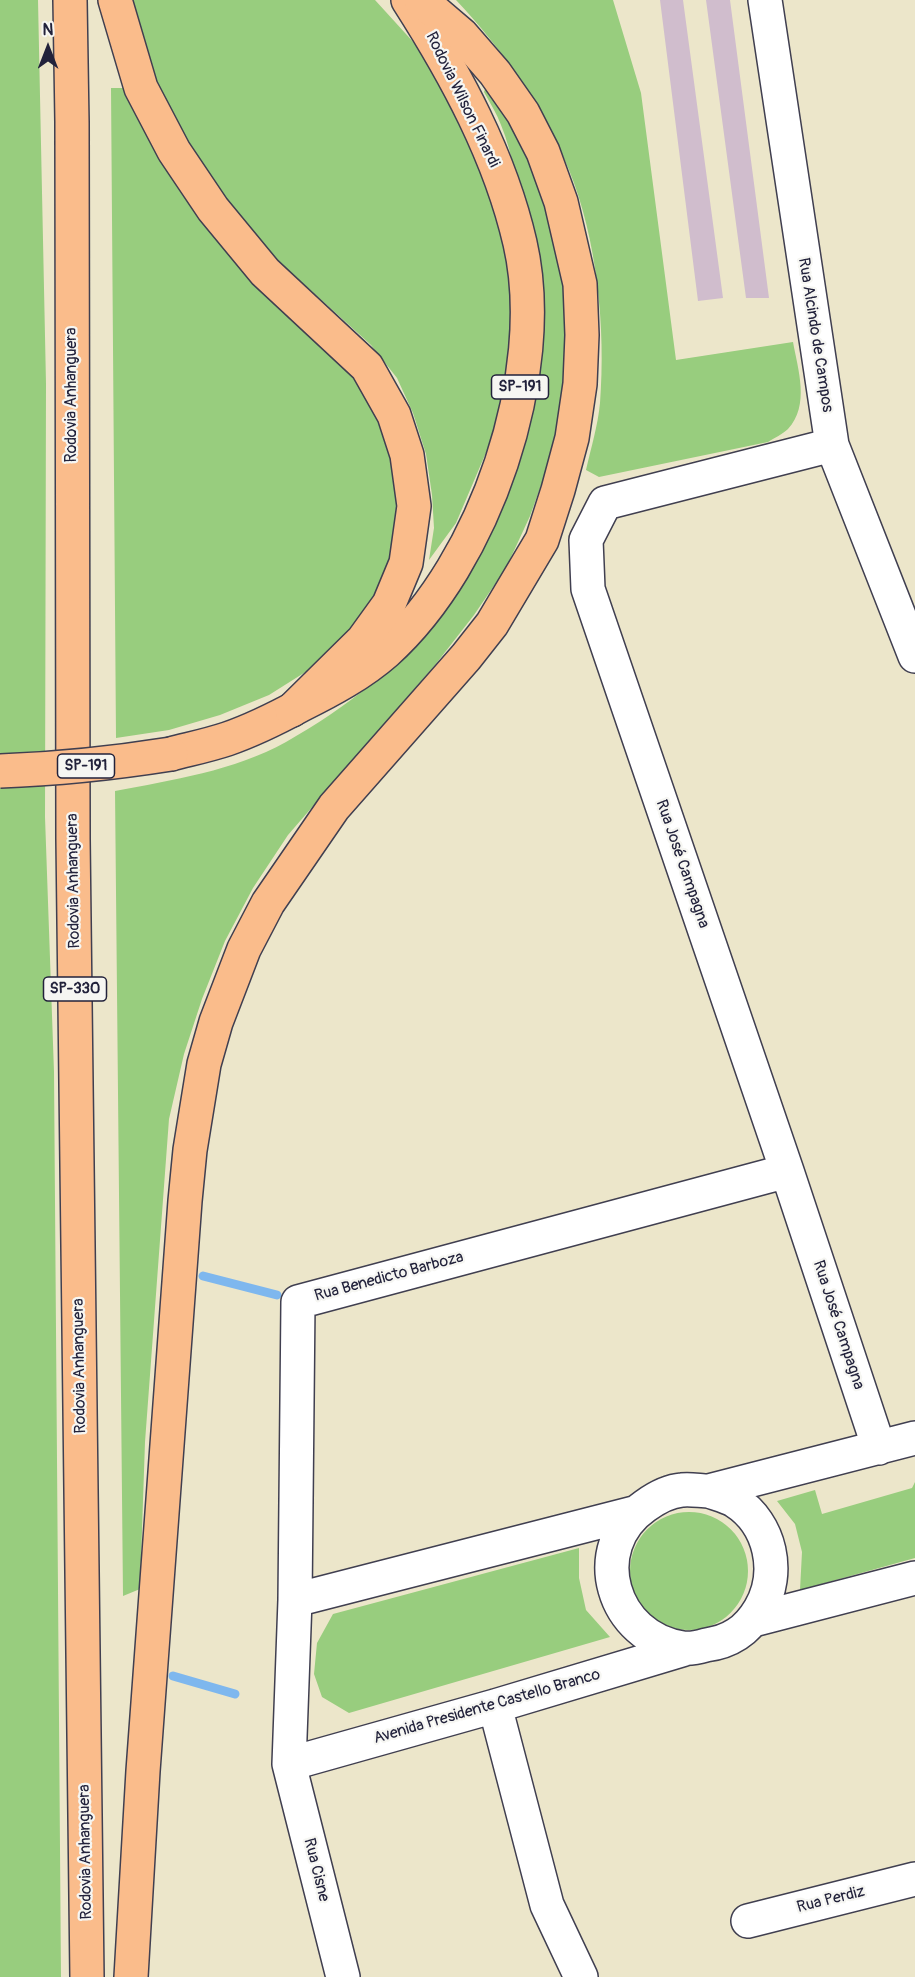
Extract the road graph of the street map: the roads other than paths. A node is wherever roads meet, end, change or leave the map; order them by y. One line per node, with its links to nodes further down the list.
1 (70, 0): 23 (main road, Rodovia Anhanguera / SP-330)
2 (115, 0): 8 (main road)
3 (408, 0): 8 (main road, Rodovia Wilson Finardi / SP-191)
4 (421, 0): 24 (main road)
5 (765, 0): 6 (street, Rua Alcindo de Campos)
6 (832, 445): 7 (street, Rua Alcindo de Campos); 10 (street, Rua José Campagna)
7 (915, 656)
8 (292, 710): 9 (main road, Rodovia Wilson Finardi / SP-191, bridge)
9 (0, 771)
10 (787, 1171): 12 (street, Rua José Campagna); 16 (street, Rua Benedicto Barboza)
11 (915, 1438): 12 (street)
12 (879, 1448): 13 (street)
13 (709, 1491): 14 (street); 17 (street)
14 (634, 1513): 16 (street); 18 (street)
15 (915, 1578): 17 (street)
16 (295, 1600): 20 (street, Rua Benedicto Barboza)
17 (753, 1620): 18 (street)
18 (685, 1649): 19 (street, Avenida Presidente Castello Branco)
19 (495, 1706): 20 (street, Avenida Presidente Castello Branco); 26 (street)
20 (289, 1764): 25 (street, Rua Cisne)
21 (915, 1879): 22 (street, Rua Perdiz)
22 (748, 1921)
23 (87, 1977)
24 (131, 1977)
25 (343, 1977)
26 (581, 1977)

